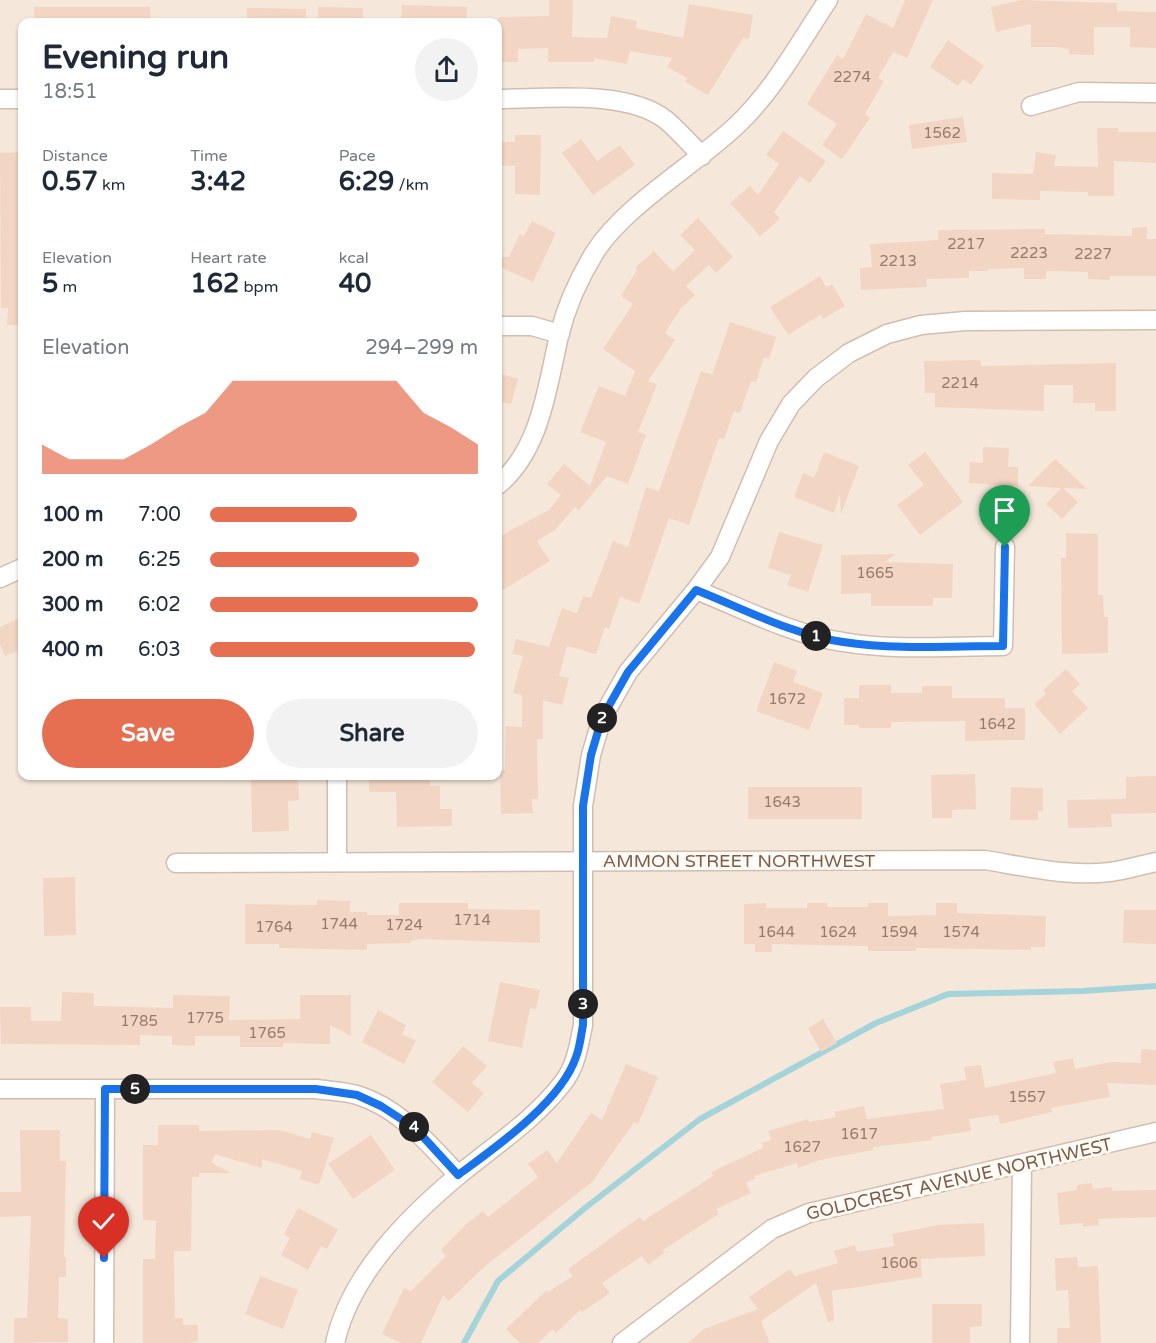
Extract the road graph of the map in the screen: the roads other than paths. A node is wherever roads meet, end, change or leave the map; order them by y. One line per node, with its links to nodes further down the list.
1 (828, 0): 7 (street)
2 (1156, 93): 6 (street)
3 (0, 99): 4 (street)
4 (18, 99)
5 (502, 99): 7 (street)
6 (1031, 106)
7 (702, 156): 10 (street)
8 (1156, 320): 15 (street)
9 (502, 326): 10 (street)
10 (560, 334): 11 (street)
11 (502, 481)
12 (1005, 547): 15 (street)
13 (18, 570): 14 (street)
14 (0, 578)
15 (696, 590): 17 (street)
16 (337, 780): 18 (street)
17 (582, 861): 18 (street, AMMON STREET NORTHWEST); 19 (street, AMMON STREET NORTHWEST); 25 (street)
18 (337, 862): 20 (street, AMMON STREET NORTHWEST)
19 (1156, 862)
20 (176, 863)
21 (0, 1089): 22 (street)
22 (105, 1089): 25 (street); 26 (street)
23 (1156, 1132): 24 (street, GOLDCREST AVENUE NORTHWEST)
24 (1022, 1164): 28 (street, GOLDCREST AVENUE NORTHWEST); 29 (street)
25 (458, 1175): 27 (street)
26 (104, 1343)
27 (335, 1343)
28 (622, 1343)
29 (1020, 1343)

